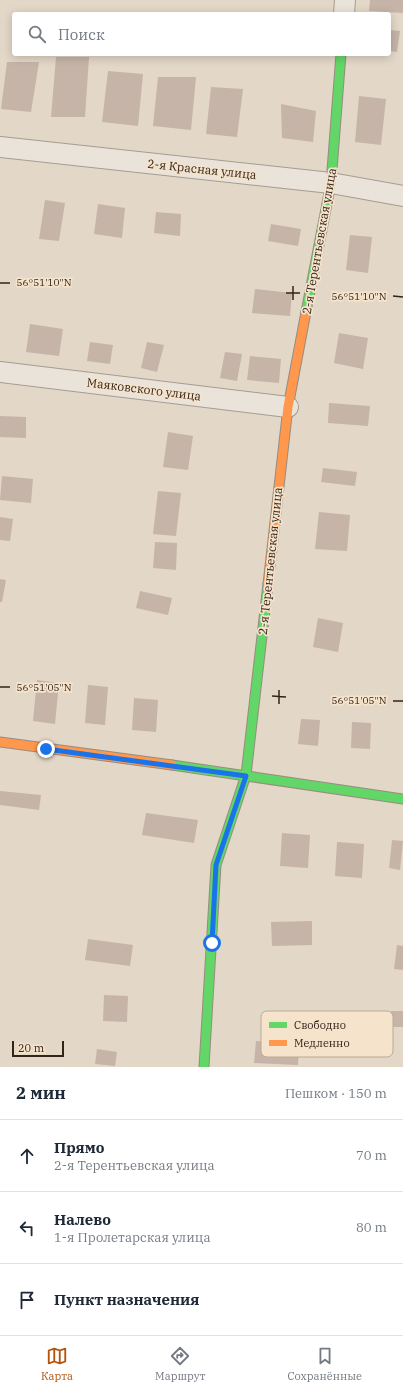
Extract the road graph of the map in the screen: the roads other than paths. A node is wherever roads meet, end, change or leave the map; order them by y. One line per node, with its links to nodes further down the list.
1 (345, 0): 2 (street)
2 (344, 12)
3 (341, 56): 5 (street, 2-я Терентьевская улица)
4 (0, 147): 5 (street, 2-я Красная улица)
5 (331, 183): 6 (street, 2-я Красная улица); 8 (street, 2-я Терентьевская улица)
6 (403, 196)
7 (0, 372): 8 (street, Маяковского улица)
8 (288, 407): 10 (street, 2-я Терентьевская улица)
9 (0, 742): 10 (street)
10 (246, 776): 11 (street); 12 (street, 2-я Терентьевская улица)
11 (403, 799)
12 (204, 1067)

